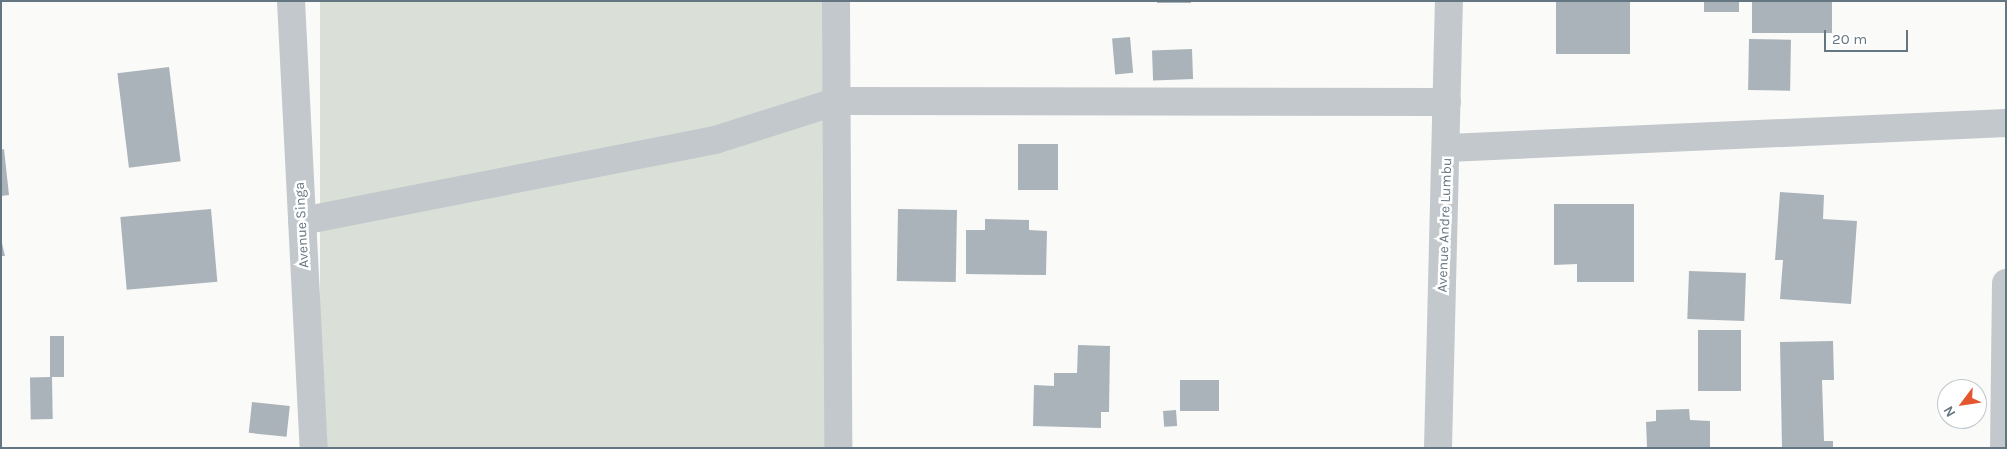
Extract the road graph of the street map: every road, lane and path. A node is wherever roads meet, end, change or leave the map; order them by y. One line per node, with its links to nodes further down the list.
1 (291, 1): 8 (street, Avenue Singa)
2 (836, 1): 4 (street)
3 (1449, 1): 5 (street, Avenue Andre Lumbu)
4 (838, 101): 5 (street); 8 (street); 11 (street)
5 (1447, 102): 7 (street, Avenue Andre Lumbu)
6 (2006, 123): 7 (street)
7 (1448, 148): 12 (street, Avenue Andre Lumbu)
8 (302, 221): 10 (street, Avenue Singa)
9 (2006, 283): 13 (street)
10 (314, 448)
11 (838, 448)
12 (1438, 448)
13 (2004, 448)

